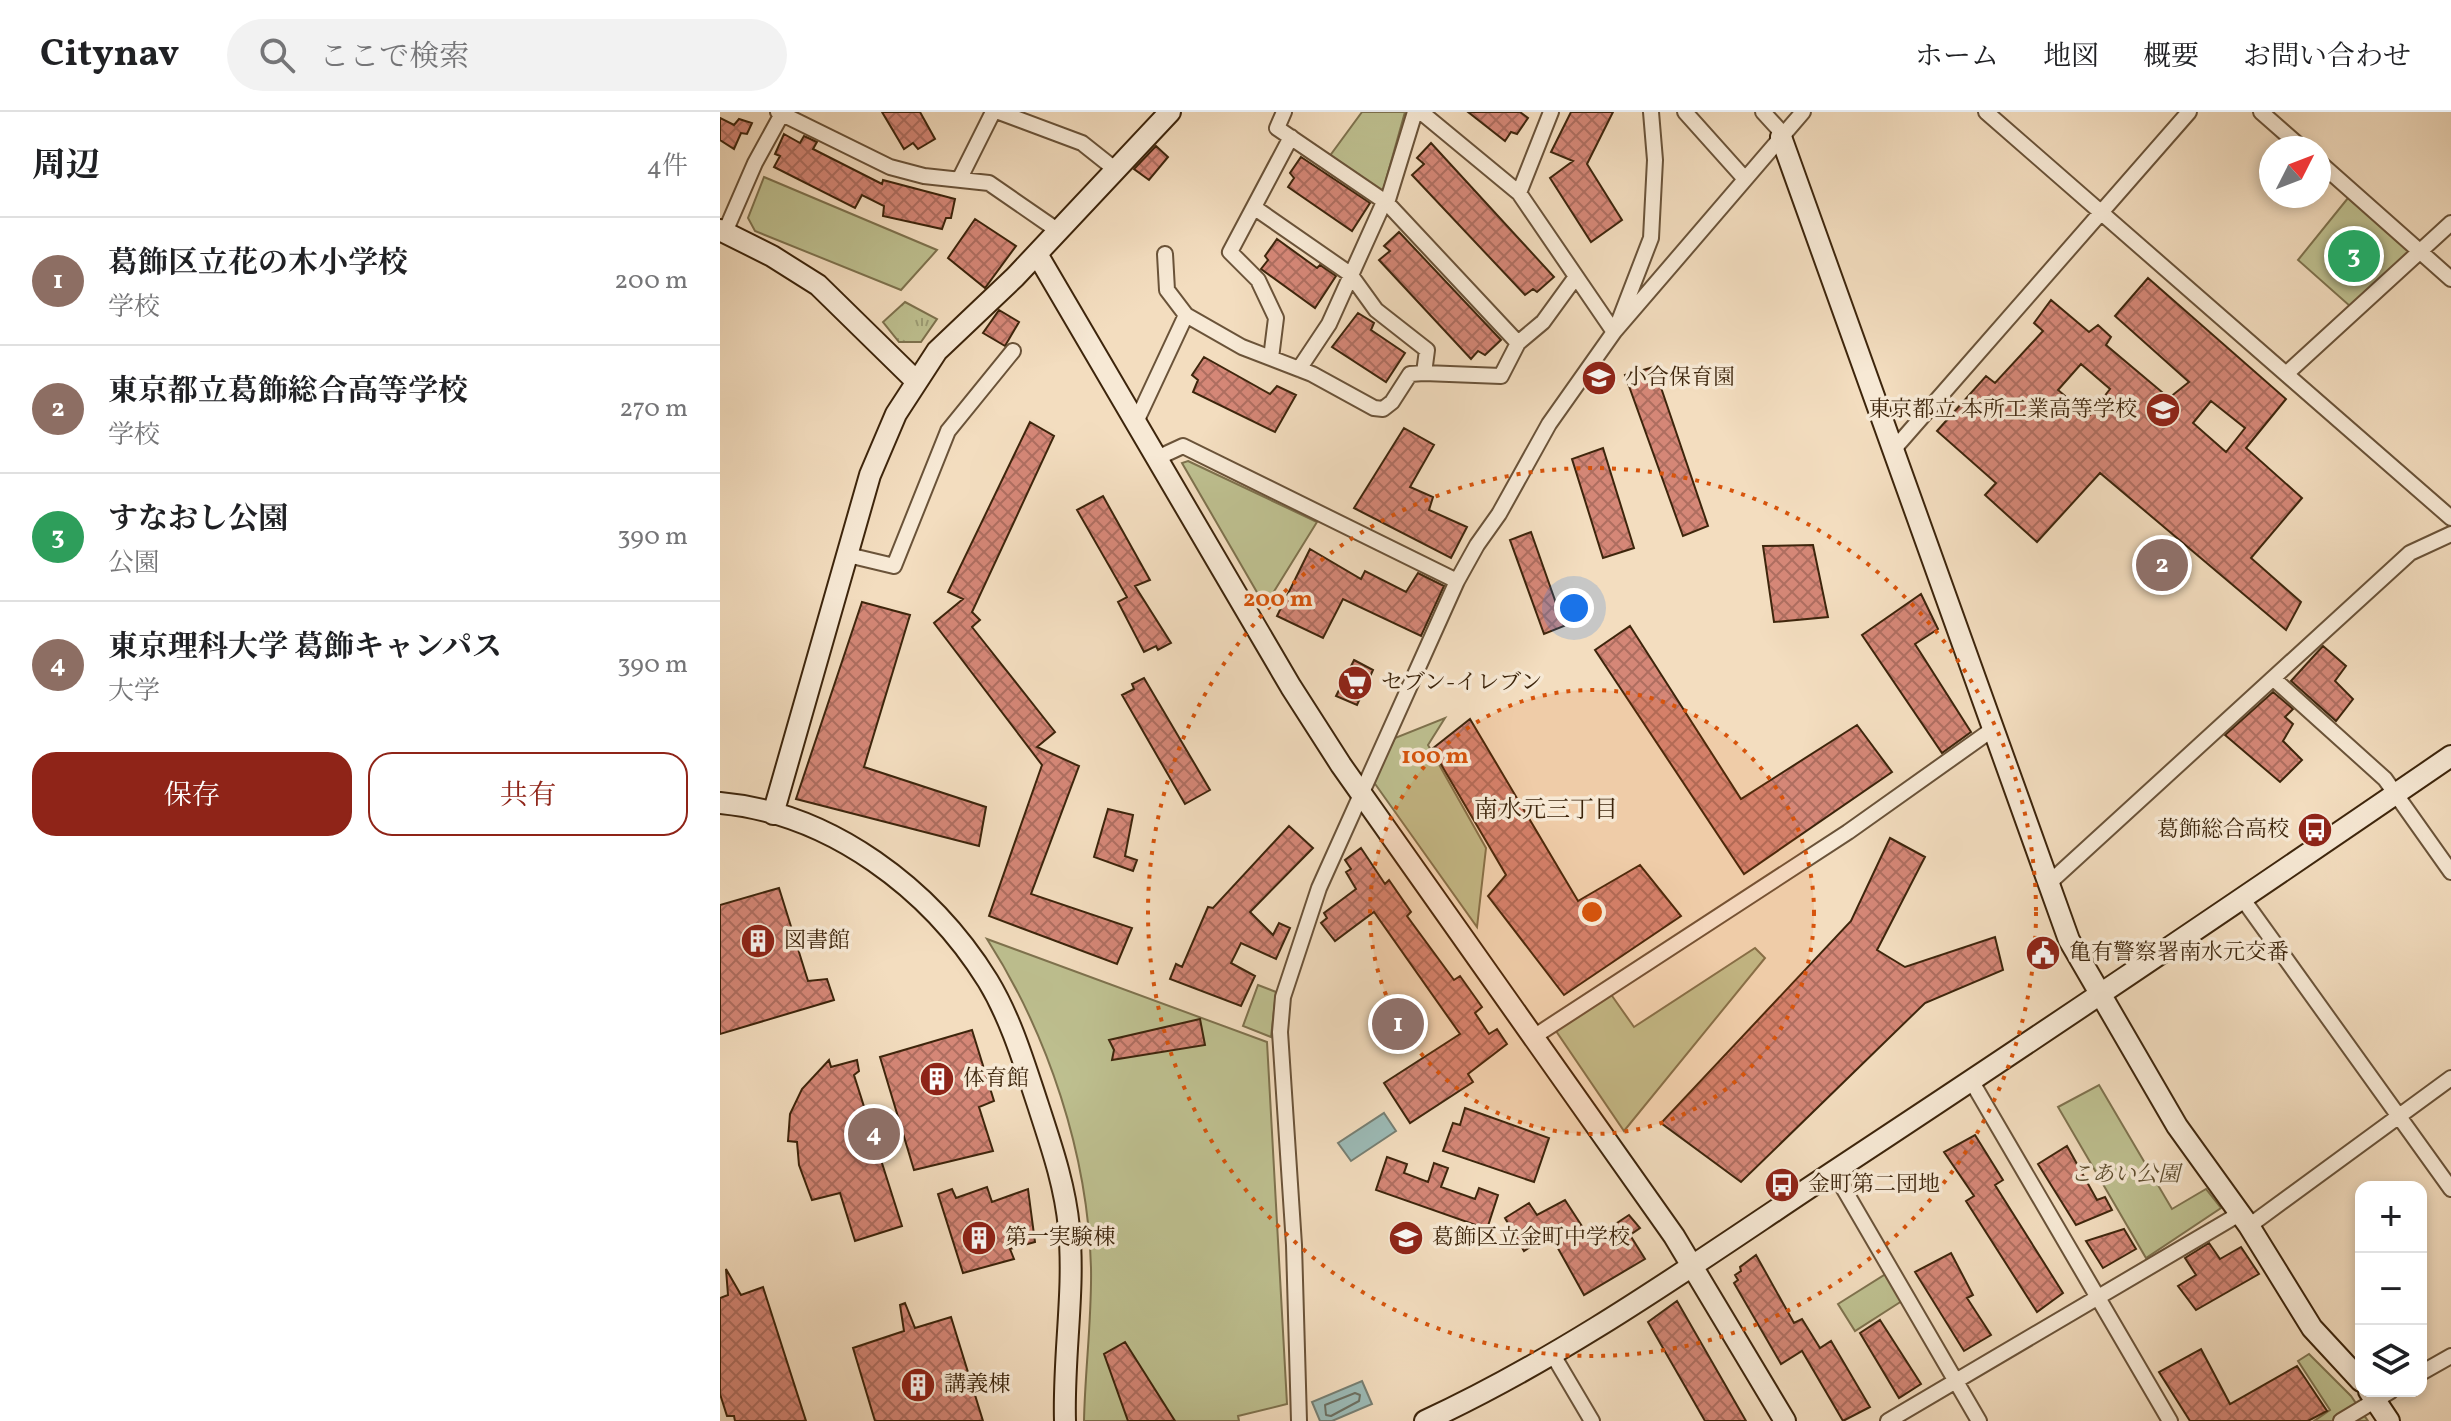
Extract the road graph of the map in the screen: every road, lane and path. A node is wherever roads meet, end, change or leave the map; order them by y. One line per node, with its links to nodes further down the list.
1 (781, 112): 22 (street); 30 (street)
2 (993, 112): 22 (street)
3 (999, 112): 16 (street)
4 (1170, 112): 20 (street)
5 (1284, 112): 19 (street)
6 (1415, 112): 25 (street)
7 (1421, 112): 24 (street)
8 (1651, 112): 38 (street)
9 (1685, 112): 23 (street)
10 (1763, 112): 17 (street)
11 (1803, 112): 17 (street)
12 (1986, 112): 27 (street)
13 (2189, 112): 27 (street)
14 (2261, 112): 18 (street)
15 (1547, 114): 24 (street)
16 (1024, 117): 20 (street)
17 (1782, 136): 23 (street); 47 (street)
18 (2288, 136)
19 (1291, 137): 25 (street); 26 (street)
20 (1116, 170): 29 (street)
21 (2331, 172): 31 (street)
22 (960, 178): 29 (street)
23 (1745, 179): 38 (street)
24 (1519, 193): 35 (street)
25 (1386, 203): 34 (street); 39 (street)
26 (1255, 208): 34 (street); 41 (street)
27 (2101, 212): 44 (street); 47 (street)
28 (2451, 223): 31 (street)
29 (1057, 230): 32 (street)
30 (722, 231): 45 (street)
31 (2421, 251): 36 (street); 44 (street)
32 (1037, 254): 45 (street); 46 (street)
33 (1165, 254): 37 (street)
34 (1350, 274): 42 (street); 43 (street)
35 (1575, 278): 38 (street); 39 (street)
36 (2451, 279)
37 (1186, 315): 41 (street); 46 (street)
38 (1614, 332): 52 (street)
39 (1518, 343): 43 (street)
40 (1013, 351): 51 (street)
41 (1271, 358): 42 (street)
42 (1299, 369): 43 (street)
43 (1424, 373)
44 (2286, 374): 49 (street)
45 (915, 380): 51 (street)
46 (1136, 422): 48 (street)
47 (1894, 449): 54 (street)
48 (1157, 458): 52 (street); 56 (street)
49 (2451, 518)
50 (2451, 534): 53 (street)
51 (848, 555): 59 (street)
52 (1457, 581): 56 (street)
53 (2274, 679): 57 (street); 61 (street)
54 (1993, 729): 61 (street); 64 (street)
55 (2451, 756): 57 (street)
56 (1360, 792): 64 (street); 81 (street)
57 (2395, 795): 60 (street); 62 (street)
58 (720, 803): 59 (street)
59 (773, 814): 80 (street)
60 (2451, 872)
61 (2048, 884): 63 (street)
62 (2242, 898): 63 (street); 67 (street)
63 (2103, 994): 66 (street); 70 (street)
64 (1535, 1036): 71 (street)
65 (2451, 1078): 67 (street)
66 (1972, 1082): 68 (street); 72 (street)
67 (2400, 1116): 69 (street); 70 (street)
68 (1834, 1172): 71 (street); 77 (street)
69 (2451, 1189)
70 (2245, 1220): 72 (street); 76 (street)
71 (1693, 1265): 73 (street); 84 (street)
72 (2098, 1297): 77 (street); 87 (street)
73 (1553, 1355): 82 (street); 83 (street)
74 (2451, 1356): 75 (street)
75 (2427, 1370)
76 (2355, 1375)
77 (1956, 1381): 85 (street); 86 (street)
78 (2374, 1397): 88 (street)
79 (2379, 1397): 89 (street)
80 (1065, 1421)
81 (1299, 1421)
82 (1425, 1421)
83 (1592, 1421)
84 (1785, 1421)
85 (1888, 1421)
86 (1979, 1421)
87 (2170, 1421)
88 (2341, 1421)
89 (2389, 1421)

